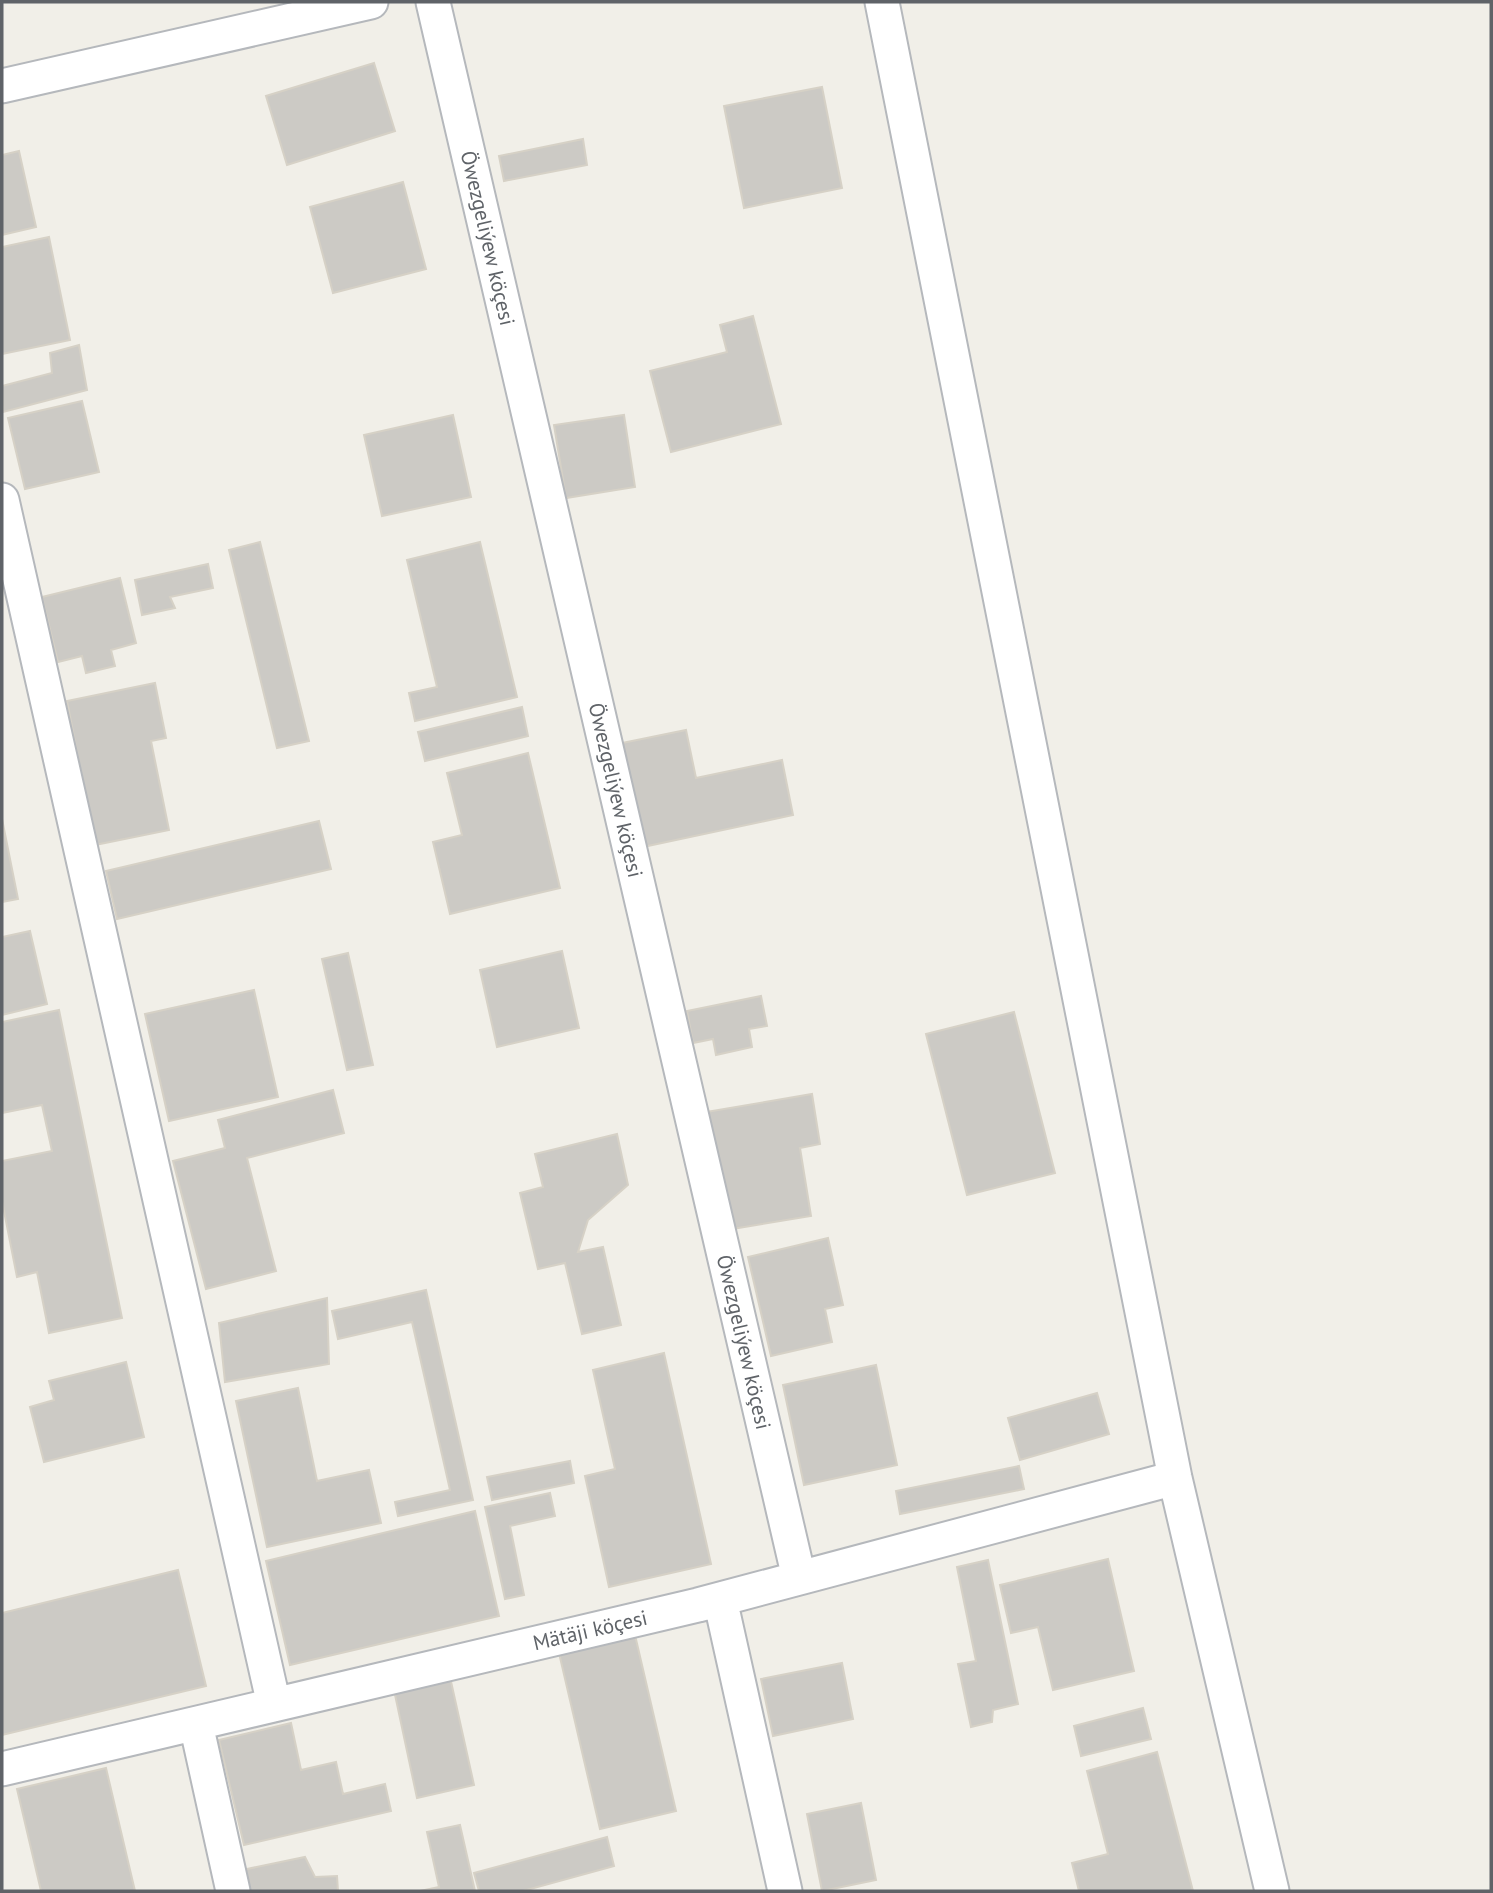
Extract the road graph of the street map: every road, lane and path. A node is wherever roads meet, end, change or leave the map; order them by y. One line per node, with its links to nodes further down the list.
1 (371, 2): 4 (street)
2 (433, 2): 7 (street, Öwezgeliýew köçesi)
3 (881, 2): 6 (street)
4 (2, 86)
5 (2, 500): 9 (street)
6 (1175, 1478): 7 (street, Mätäji köçesi); 14 (street)
7 (799, 1578): 8 (street, Mätäji köçesi)
8 (720, 1599): 9 (street, Mätäji köçesi); 13 (street)
9 (274, 1705): 10 (street, Mätäji köçesi)
10 (195, 1724): 11 (street, Mätäji köçesi); 12 (street)
11 (2, 1769)
12 (233, 1891)
13 (785, 1891)
14 (1272, 1891)

